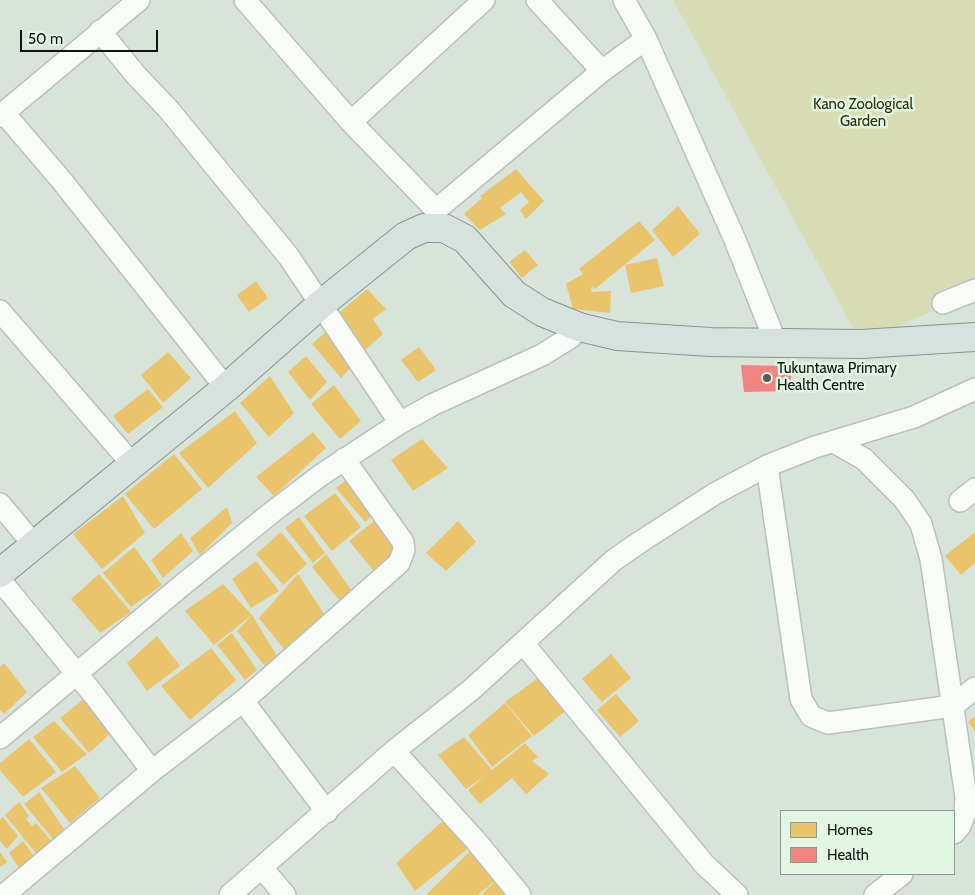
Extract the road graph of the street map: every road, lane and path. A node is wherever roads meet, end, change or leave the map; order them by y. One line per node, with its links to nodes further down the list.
1 (139, 0): 6 (street)
2 (245, 0): 10 (street)
3 (484, 0): 10 (street)
4 (537, 0): 8 (street)
5 (624, 0): 7 (street)
6 (100, 31): 9 (street); 14 (street)
7 (646, 39): 8 (street); 18 (street)
8 (602, 71): 11 (street)
9 (2, 114): 19 (street)
10 (351, 122): 11 (street)
11 (435, 219): 14 (main road); 16 (main road)
12 (975, 290): 13 (street)
13 (943, 303)
14 (320, 305): 19 (main road); 21 (street)
15 (0, 311): 24 (street)
16 (579, 327): 18 (main road); 21 (street)
17 (975, 337): 18 (main road)
18 (776, 342)
19 (226, 388): 24 (main road)
20 (975, 389): 22 (street)
21 (400, 423): 23 (street)
22 (834, 442): 25 (street); 34 (street)
23 (344, 459): 31 (street); 33 (street)
24 (133, 465): 27 (main road)
25 (767, 466): 30 (street); 34 (street)
26 (0, 504): 27 (street)
27 (34, 545): 28 (main road)
28 (0, 573)
29 (0, 580): 31 (street)
30 (524, 643): 36 (street); 46 (street)
31 (76, 674): 35 (street); 37 (street)
32 (975, 688): 34 (street)
33 (243, 701): 37 (street); 38 (street)
34 (953, 706): 39 (street)
35 (0, 738)
36 (394, 752): 38 (street); 45 (street)
37 (152, 771): 42 (street)
38 (327, 812): 40 (street)
39 (955, 832)
40 (262, 868): 43 (street); 44 (street)
41 (901, 875): 47 (street)
42 (4, 895)
43 (230, 895)
44 (285, 895)
45 (520, 895)
46 (738, 895)
47 (875, 895)

